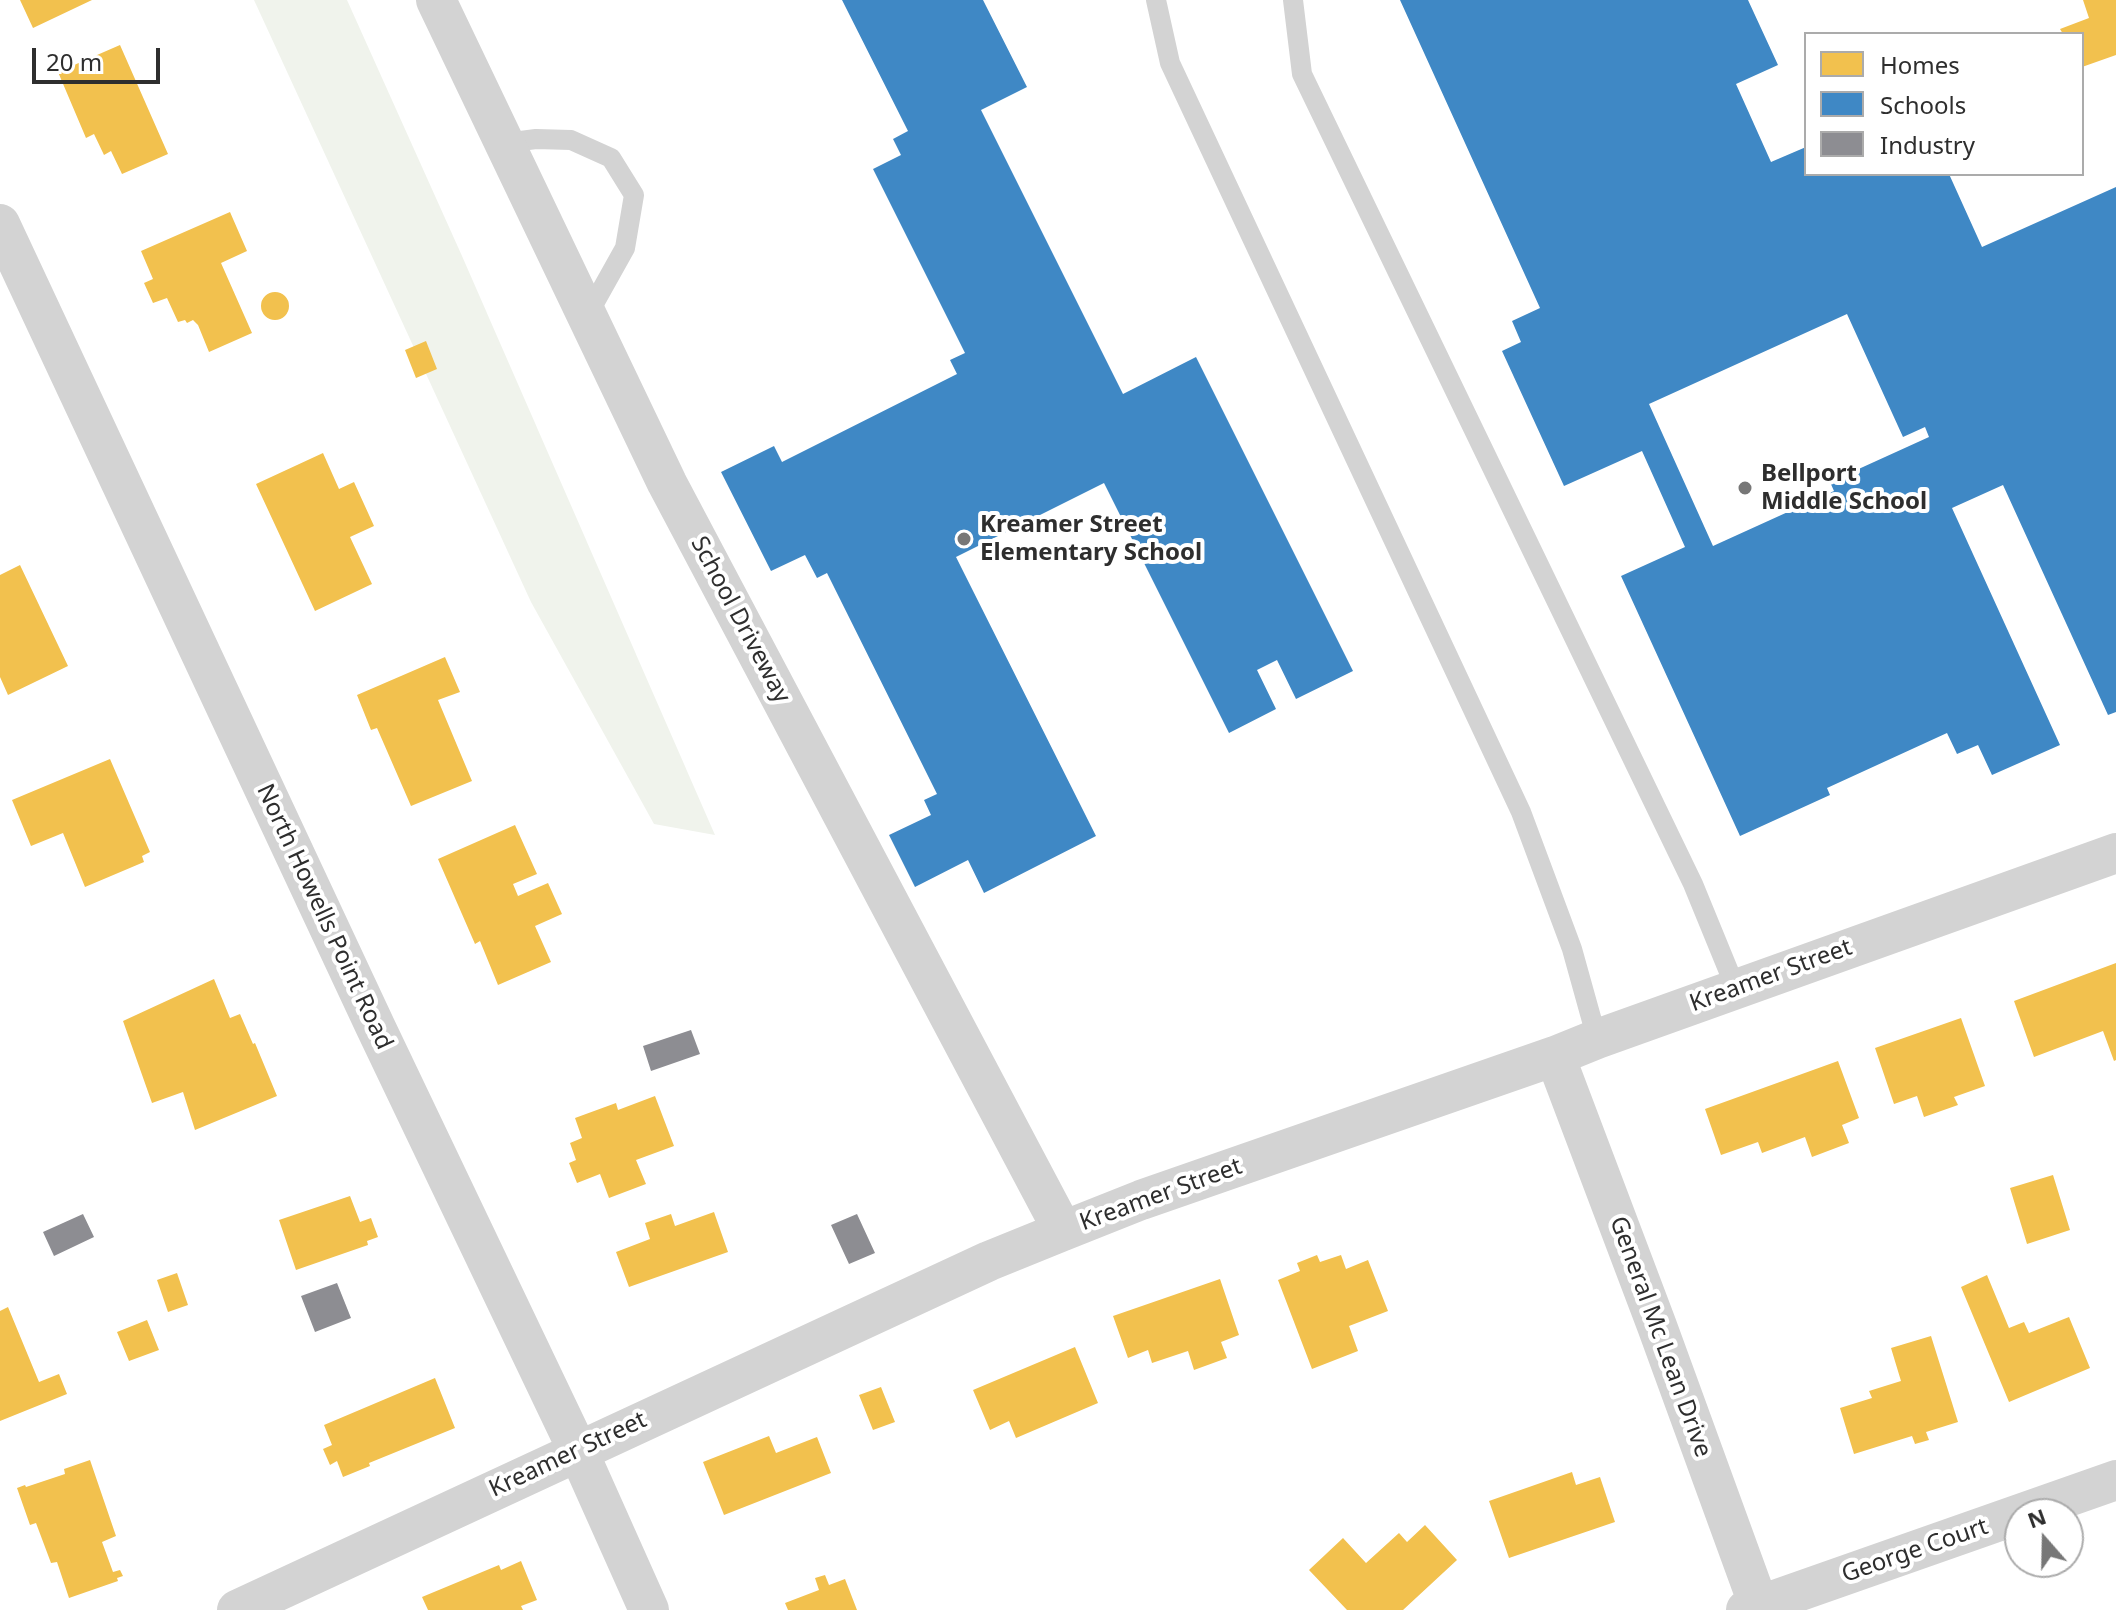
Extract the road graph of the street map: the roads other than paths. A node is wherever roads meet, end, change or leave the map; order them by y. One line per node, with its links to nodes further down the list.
1 (436, 0): 4 (street, School Driveway)
2 (1156, 0): 9 (lane)
3 (1293, 0): 8 (lane)
4 (505, 143): 6 (street, School Driveway); 6 (lane)
5 (0, 224): 12 (street, North Howells Point Road)
6 (587, 316): 11 (street, School Driveway)
7 (2116, 853): 8 (street, Kreamer Street)
8 (1736, 989): 9 (street, Kreamer Street)
9 (1597, 1039): 10 (street, Kreamer Street)
10 (1555, 1056): 11 (street, Kreamer Street); 14 (street, General Mc Lean Drive)
11 (1063, 1231): 12 (street, Kreamer Street)
12 (578, 1451): 15 (street, Kreamer Street); 16 (street, North Howells Point Road)
13 (2116, 1480): 14 (street, George Court)
14 (1753, 1608)
15 (237, 1610)
16 (649, 1610)

